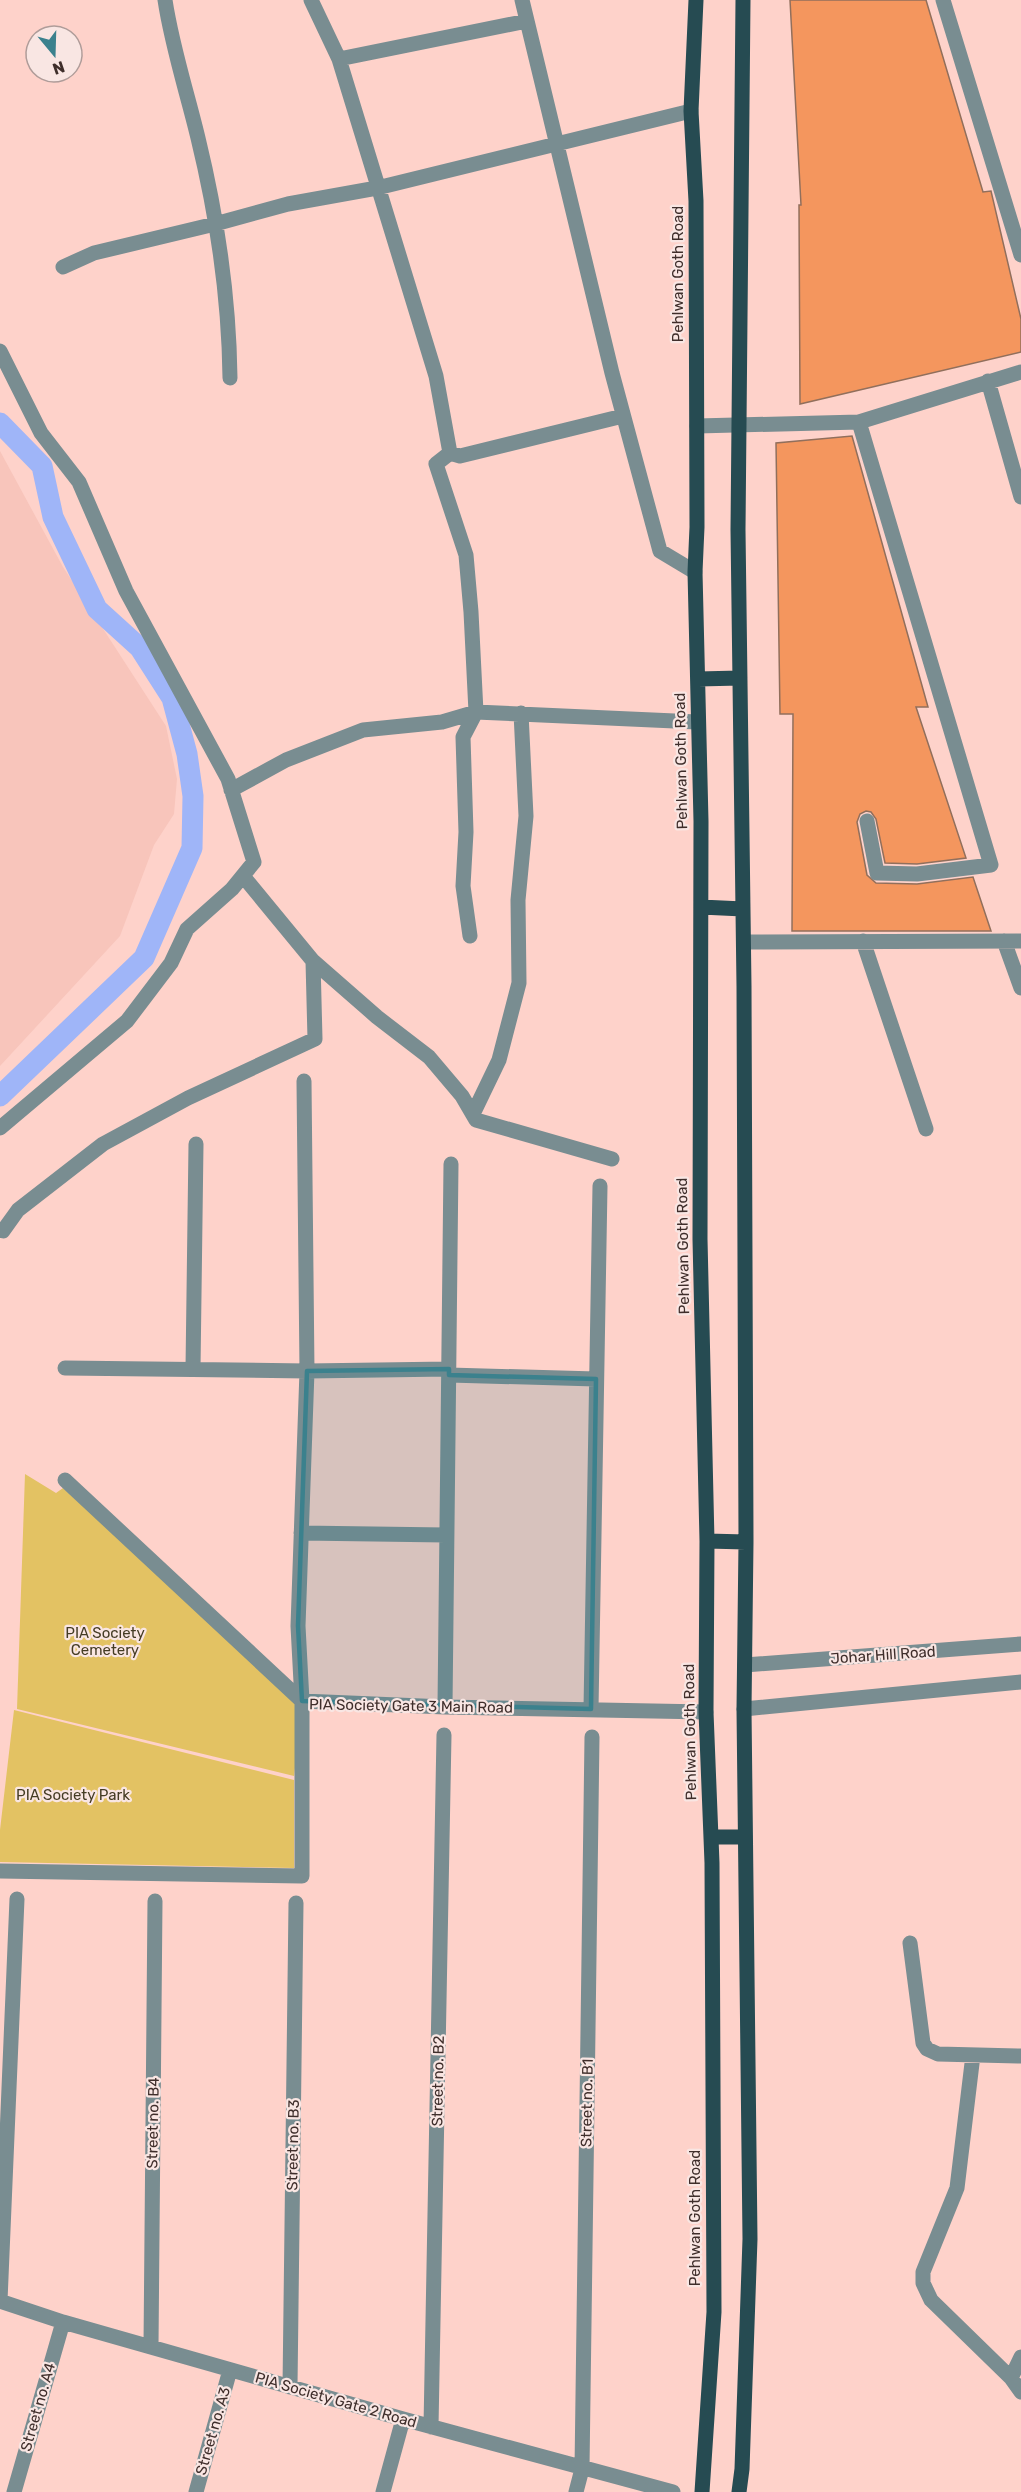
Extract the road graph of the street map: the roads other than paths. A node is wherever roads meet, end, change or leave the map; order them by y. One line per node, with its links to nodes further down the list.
1 (165, 0): 12 (street)
2 (311, 0): 8 (street)
3 (522, 0): 7 (street)
4 (696, 0): 9 (main road, Pehlwan Goth Road)
5 (743, 0): 21 (main road)
6 (943, 0): 13 (street)
7 (527, 21): 8 (street); 10 (street)
8 (339, 59): 11 (street)
9 (691, 111): 10 (street); 22 (main road, Pehlwan Goth Road)
10 (557, 145): 11 (street); 19 (street)
11 (377, 188): 12 (street); 23 (street)
12 (215, 224): 14 (street); 17 (street)
13 (1021, 255)
14 (63, 267)
15 (0, 351): 31 (street)
16 (1021, 372): 18 (street)
17 (230, 378)
18 (988, 381): 20 (street); 24 (street)
19 (623, 416): 23 (street); 25 (street)
20 (859, 422): 21 (street); 32 (street)
21 (739, 423): 22 (street); 26 (main road)
22 (697, 426): 25 (main road, Pehlwan Goth Road)
23 (450, 453): 28 (street)
24 (1021, 497)
25 (695, 572): 27 (main road, Pehlwan Goth Road)
26 (740, 678): 27 (main road); 35 (main road)
27 (698, 679): 30 (main road, Pehlwan Goth Road)
28 (476, 712): 29 (street); 31 (street); 36 (street)
29 (521, 713): 30 (street); 44 (street)
30 (697, 722): 34 (main road, Pehlwan Goth Road)
31 (231, 790): 33 (street)
32 (867, 821)
33 (243, 876): 41 (street); 45 (street)
34 (701, 907): 35 (main road); 60 (main road, Pehlwan Goth Road)
35 (743, 909): 40 (main road)
36 (470, 936)
37 (863, 941): 38 (street); 40 (street); 46 (street)
38 (1004, 941): 39 (street); 42 (street)
39 (1021, 941)
40 (744, 942): 61 (main road)
41 (313, 961): 44 (street); 51 (street)
42 (1021, 988)
43 (304, 1081): 54 (street)
44 (473, 1114): 48 (street)
45 (0, 1128)
46 (926, 1129)
47 (196, 1144): 53 (street)
48 (612, 1159)
49 (451, 1164): 55 (street)
50 (600, 1186): 56 (street)
51 (0, 1230)
52 (65, 1368): 53 (street)
53 (193, 1369): 54 (street)
54 (306, 1371): 55 (street); 58 (street)
55 (449, 1372): 56 (street); 59 (street)
56 (597, 1379): 67 (street)
57 (65, 1480): 65 (street)
58 (301, 1533): 59 (street); 65 (street)
59 (446, 1535): 66 (street)
60 (707, 1541): 61 (main road); 69 (main road, Pehlwan Goth Road)
61 (746, 1542): 63 (main road)
62 (1021, 1644): 63 (street, Johar Hill Road)
63 (745, 1665): 68 (main road)
64 (1021, 1682): 68 (street)
65 (302, 1701): 66 (street, PIA Society Gate 3 Main Road); 74 (street, PIA Society Gate 3 Main Road)
66 (445, 1707): 67 (street, PIA Society Gate 3 Main Road)
67 (591, 1709): 69 (street, PIA Society Gate 3 Main Road)
68 (744, 1709): 73 (main road)
69 (706, 1712): 72 (main road, Pehlwan Goth Road)
70 (444, 1735): 91 (street, Street no. B2)
71 (592, 1737): 92 (street, Street no. B1)
72 (711, 1837): 73 (main road); 98 (main road, Pehlwan Goth Road)
73 (746, 1837): 99 (main road)
74 (0, 1870)
75 (17, 1899): 81 (street)
76 (155, 1901): 84 (street, Street no. B4)
77 (296, 1903): 88 (street, Street no. B3)
78 (910, 1943): 79 (street)
79 (973, 2055): 80 (street); 87 (street)
80 (1021, 2056)
81 (2, 2195): 82 (street)
82 (0, 2301): 83 (street, PIA Society Gate 2 Road)
83 (63, 2322): 84 (street, PIA Society Gate 2 Road); 93 (street, Street no. A4)
84 (151, 2346): 86 (street, PIA Society Gate 2 Road)
85 (1021, 2357): 87 (street)
86 (230, 2370): 88 (street, PIA Society Gate 2 Road); 94 (street, Street no. A3)
87 (1011, 2378): 89 (street)
88 (290, 2387): 90 (street, PIA Society Gate 2 Road)
89 (1021, 2392)
90 (404, 2419): 91 (street, PIA Society Gate 2 Road); 95 (street)
91 (431, 2427): 92 (street, PIA Society Gate 2 Road)
92 (582, 2469): 96 (street, Street no. B1); 97 (street, PIA Society Gate 2 Road)
93 (14, 2492)
94 (196, 2492)
95 (383, 2492)
96 (576, 2492)
97 (673, 2492)
98 (702, 2492)
99 (738, 2492)

